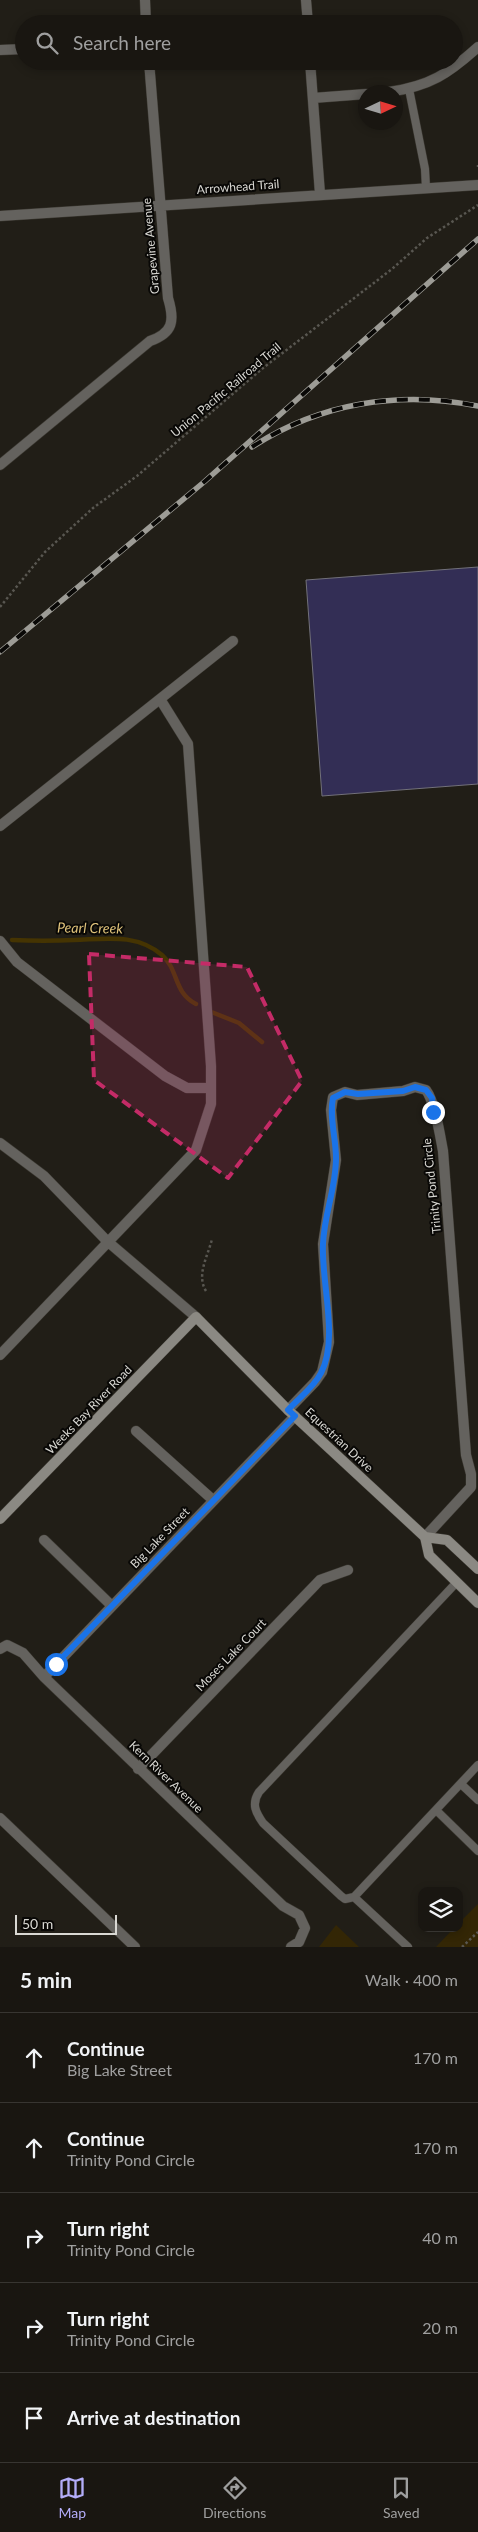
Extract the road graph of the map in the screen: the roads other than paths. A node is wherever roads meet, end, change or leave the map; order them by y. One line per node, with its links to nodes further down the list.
1 (145, 0): 3 (street)
2 (306, 0): 4 (street)
3 (146, 15)
4 (307, 15)
5 (478, 47): 8 (street)
6 (15, 49): 7 (street)
7 (0, 50)
8 (463, 60)
9 (150, 70): 19 (street, Grapevine Avenue)
10 (311, 70): 15 (street)
11 (450, 70): 12 (street)
12 (409, 89): 13 (street); 17 (lane)
13 (403, 90)
14 (358, 95): 15 (street)
15 (313, 98): 18 (street)
16 (478, 185): 17 (street, Arrowhead Trail)
17 (426, 188): 18 (street, Arrowhead Trail)
18 (320, 194): 19 (street, Arrowhead Trail)
19 (160, 205): 20 (street, Arrowhead Trail); 21 (street, Grapevine Avenue)
20 (0, 216)
21 (0, 465)
22 (233, 641): 23 (street)
23 (160, 699): 24 (street); 26 (street)
24 (0, 826)
25 (0, 941): 26 (street)
26 (211, 1088): 28 (street)
27 (0, 1143): 28 (street)
28 (108, 1241): 29 (street); 30 (street)
29 (196, 1318): 31 (street, Equestrian Drive); 34 (street, Weeks Bay River Road)
30 (1, 1351)
31 (292, 1413): 33 (street, Big Lake Street); 35 (street, Equestrian Drive); 35 (street, Trinity Pond Circle)
32 (136, 1431): 33 (street)
33 (213, 1500): 41 (street, Big Lake Street)
34 (0, 1519)
35 (425, 1537): 37 (street); 39 (street, Equestrian Drive)
36 (44, 1540): 41 (street)
37 (478, 1569)
38 (348, 1570): 45 (street, Moses Lake Court)
39 (456, 1583): 40 (street, Equestrian Drive); 51 (lane)
40 (478, 1603)
41 (112, 1606): 43 (street, Big Lake Street)
42 (4, 1647): 43 (street, Kern River Avenue)
43 (44, 1677): 45 (street, Kern River Avenue)
44 (478, 1765): 46 (lane)
45 (138, 1769): 53 (street, Kern River Avenue)
46 (461, 1784): 47 (lane); 48 (lane)
47 (478, 1800)
48 (436, 1810): 50 (lane); 51 (lane)
49 (0, 1818): 52 (street)
50 (478, 1851)
51 (354, 1897): 54 (lane)
52 (135, 1947)
53 (291, 1947)
54 (408, 1947)

